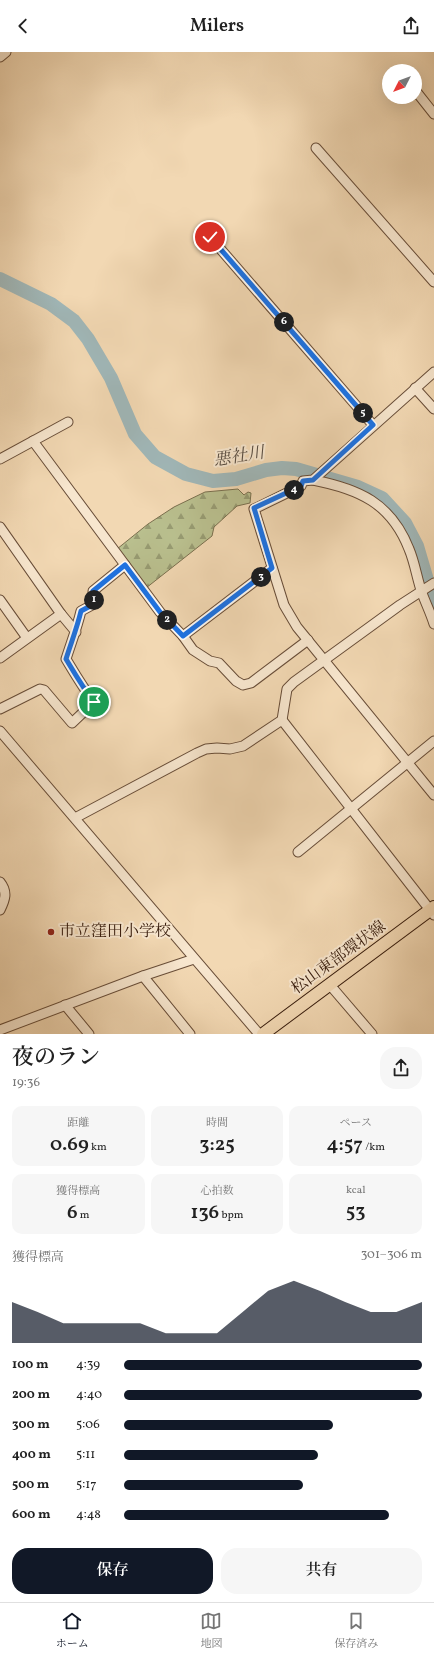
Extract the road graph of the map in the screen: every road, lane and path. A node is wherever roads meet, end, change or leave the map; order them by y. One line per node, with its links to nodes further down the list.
1 (6, 52): 2 (street)
2 (0, 56)
3 (422, 99): 4 (street)
4 (434, 114)
5 (316, 148): 7 (street)
6 (210, 237): 12 (street)
7 (434, 282)
8 (434, 372): 9 (street)
9 (415, 388): 10 (street); 12 (street)
10 (434, 409)
11 (68, 422): 13 (street)
12 (373, 425): 15 (street)
13 (33, 441): 14 (street); 17 (street)
14 (0, 459)
15 (314, 480): 18 (street); 20 (street)
16 (0, 527): 22 (street)
17 (125, 565): 24 (street); 25 (street)
18 (272, 568): 25 (street); 27 (street)
19 (434, 584): 20 (street)
20 (423, 591): 23 (street); 29 (street)
21 (0, 600): 26 (street)
22 (61, 614): 24 (street); 26 (street)
23 (434, 624)
24 (76, 632): 30 (street)
25 (183, 636): 27 (street)
26 (27, 638): 28 (street)
27 (308, 640): 29 (street)
28 (0, 658)
29 (324, 660): 31 (street); 34 (street)
30 (0, 709)
31 (282, 720): 36 (street); 37 (street)
32 (0, 731): 37 (street)
33 (434, 741): 34 (street)
34 (408, 763): 35 (street); 36 (street)
35 (434, 795)
36 (352, 808): 38 (street); 41 (street)
37 (75, 818): 42 (street)
38 (298, 852)
39 (0, 882): 40 (street)
40 (0, 910)
41 (433, 911): 44 (main road, 松山東部環状線)
42 (194, 959): 43 (street); 49 (street)
43 (143, 976): 45 (street); 48 (street)
44 (330, 985): 50 (main road, 松山東部環状線); 51 (street)
45 (65, 1005): 46 (street); 47 (street)
46 (0, 1030)
47 (89, 1034)
48 (190, 1034)
49 (259, 1034)
50 (263, 1034)
51 (372, 1034)

